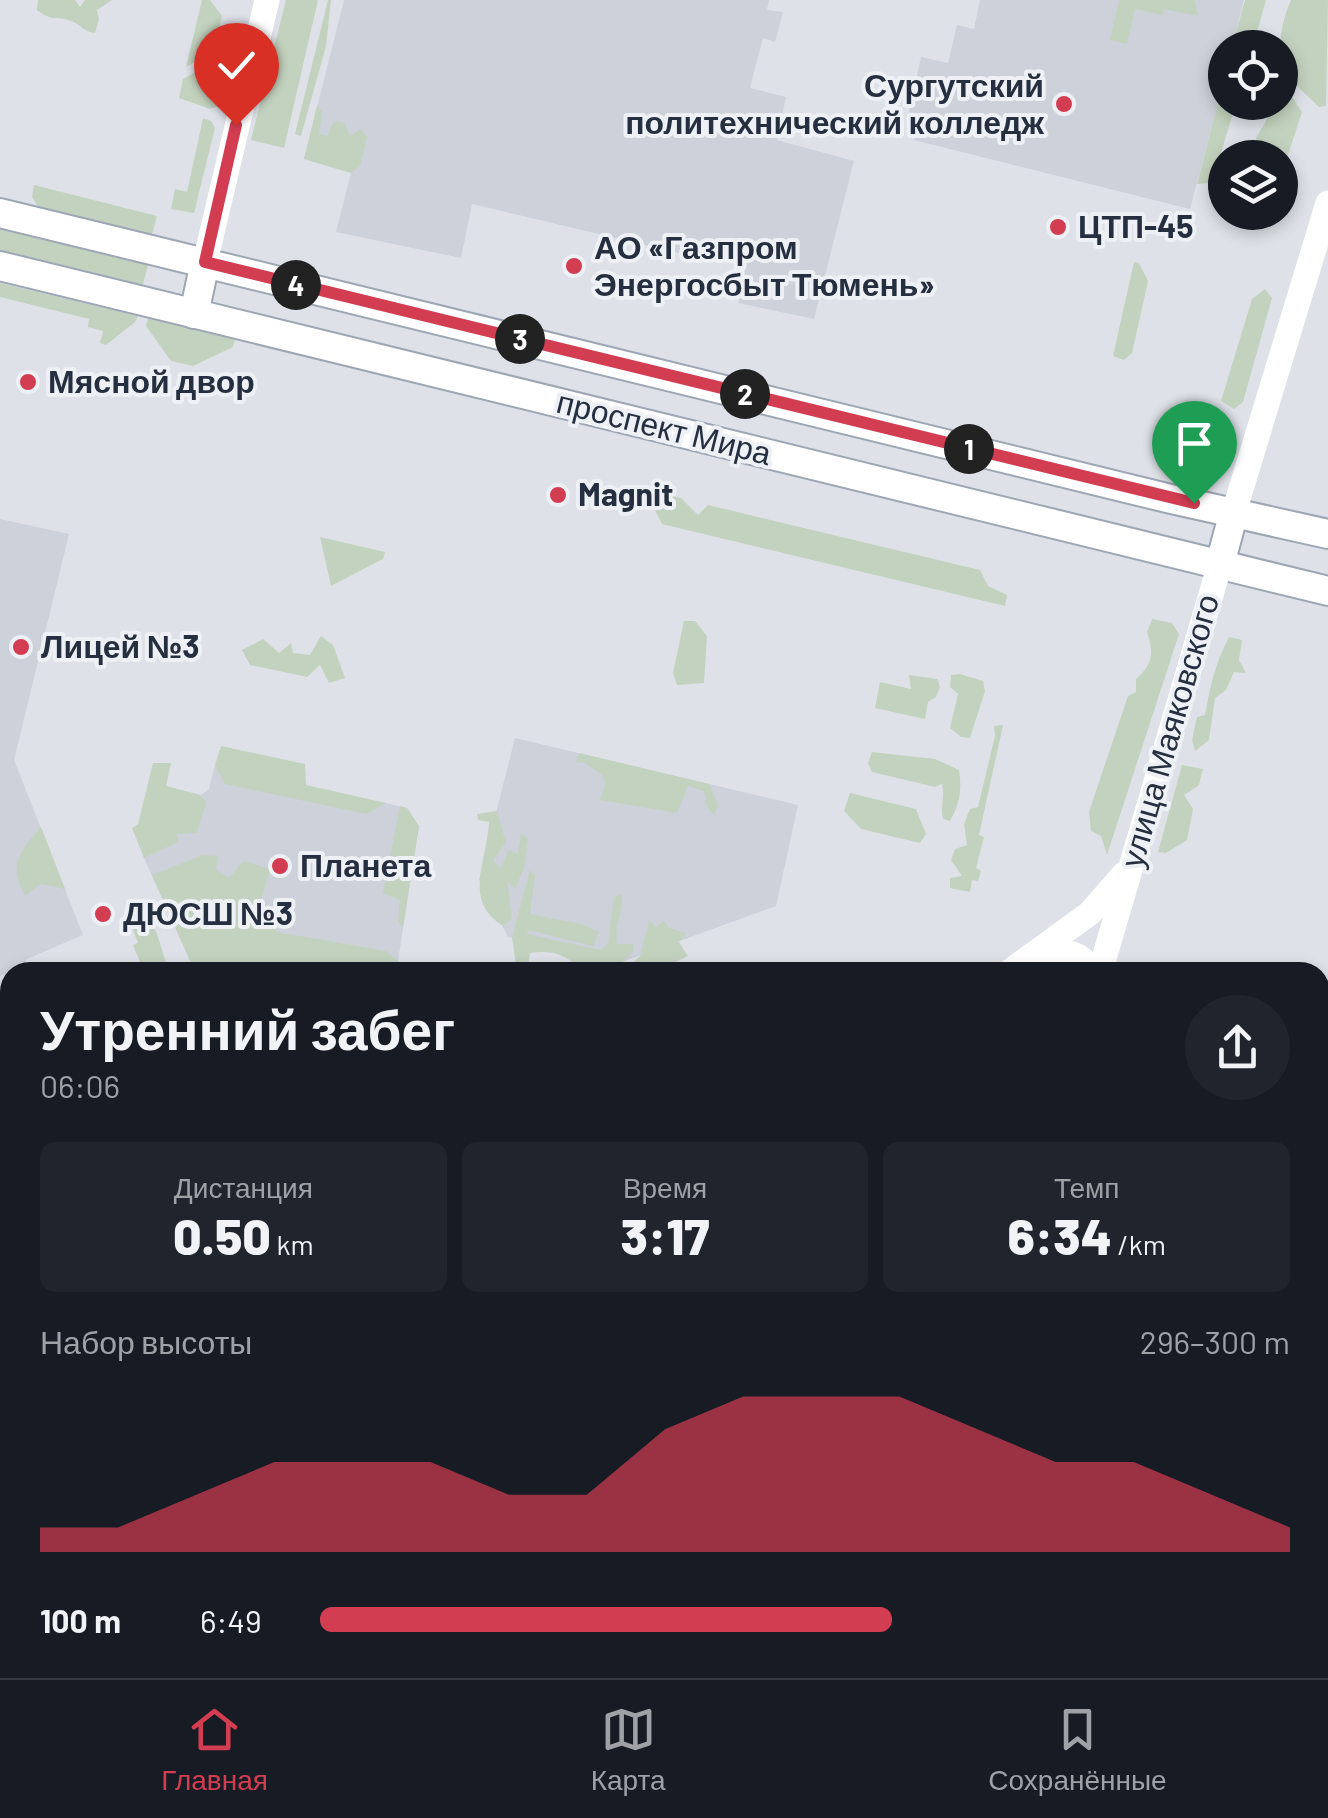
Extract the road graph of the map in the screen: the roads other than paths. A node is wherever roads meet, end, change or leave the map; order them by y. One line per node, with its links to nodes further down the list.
1 (267, 0): 4 (main road)
2 (1328, 203): 7 (main road, улица Маяковского)
3 (0, 213): 4 (main road, проспект Мира)
4 (205, 262): 6 (main road); 7 (main road, проспект Мира)
5 (0, 266): 6 (main road, проспект Мира)
6 (194, 314): 9 (main road, проспект Мира)
7 (1234, 512): 8 (main road, проспект Мира); 9 (main road, улица Маяковского)
8 (1328, 534)
9 (1220, 564): 10 (main road, проспект Мира); 11 (main road, улица Маяковского)
10 (1328, 592)
11 (1133, 862): 12 (main road); 15 (main road, улица Маяковского)
12 (1036, 955): 13 (main road); 14 (main road)
13 (1025, 962)
14 (1087, 962)
15 (1099, 962)

